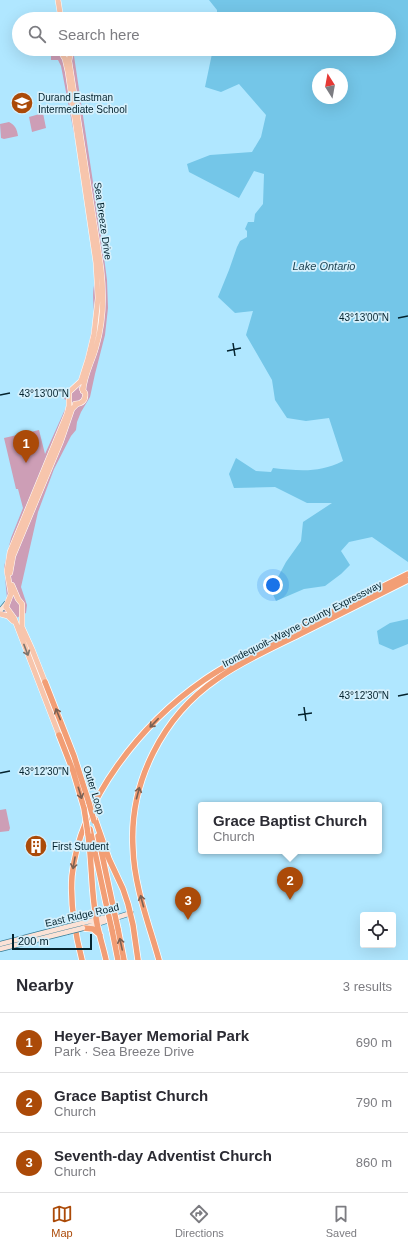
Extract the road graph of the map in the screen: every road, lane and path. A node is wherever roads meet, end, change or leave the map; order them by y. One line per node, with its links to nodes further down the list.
1 (58, 0): 3 (main road)
2 (62, 0): 4 (main road)
3 (61, 12)
4 (63, 12)
5 (63, 56): 7 (main road, Sea Breeze Drive)
6 (70, 56): 8 (main road, Sea Breeze Drive)
7 (75, 388): 8 (main road); 9 (main road)
8 (84, 391): 10 (main road)
9 (69, 399): 10 (main road); 15 (main road)
10 (77, 404): 14 (main road)
11 (408, 574): 13 (highway)
12 (408, 580): 13 (highway, Irondequoit–Wayne County Expressway)
13 (389, 586): 33 (highway, Irondequoit–Wayne County Expressway, one-way to 33); 38 (highway, Irondequoit–Wayne County Expressway, one-way to 13)
14 (18, 599): 15 (main road); 16 (main road)
15 (7, 602): 17 (main road); 18 (main road)
16 (22, 608): 18 (main road); 20 (main road, Outer Loop)
17 (0, 613): 18 (main road); 19 (main road)
18 (10, 613): 19 (main road, Outer Loop)
19 (17, 627): 21 (main road, Outer Loop, one-way to 21)
20 (45, 682): 22 (highway, Outer Loop, one-way to 20, bridge)
21 (59, 735): 23 (highway, Outer Loop, one-way to 23, bridge)
22 (95, 820): 24 (highway, Outer Loop); 25 (highway)
23 (89, 831): 24 (highway, Outer Loop); 26 (highway)
24 (110, 907): 29 (highway, Outer Loop, bridge)
25 (130, 913): 26 (main road, East Ridge Road); 37 (highway)
26 (97, 922): 27 (main road, East Ridge Road); 30 (highway)
27 (82, 925): 28 (main road, East Ridge Road, bridge); 30 (highway)
28 (67, 929): 31 (main road, East Ridge Road); 32 (main road, East Ridge Road)
29 (115, 929): 35 (highway, Outer Loop); 36 (highway, Outer Loop, one-way to 29)
30 (101, 939): 34 (highway)
31 (0, 944)
32 (0, 949)
33 (82, 960)
34 (106, 960)
35 (118, 960)
36 (124, 960)
37 (138, 960)
38 (158, 960)

